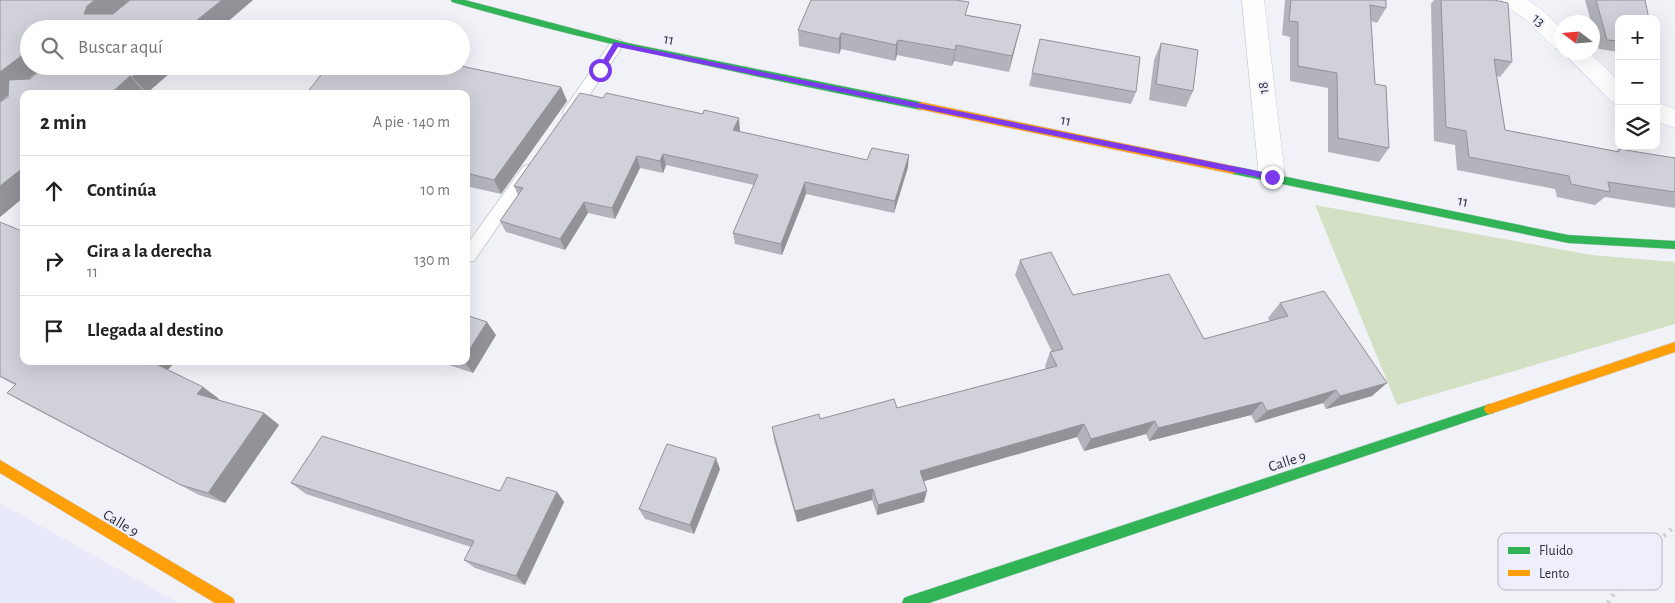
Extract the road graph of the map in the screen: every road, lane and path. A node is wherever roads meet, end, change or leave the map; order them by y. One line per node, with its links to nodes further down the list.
1 (455, 0): 5 (street, 11)
2 (1253, 0): 12 (street, 18)
3 (1513, 0): 4 (street, 13)
4 (1555, 35)
5 (617, 44): 10 (lane); 12 (street, 11)
6 (1582, 60): 7 (street)
7 (1615, 91)
8 (1660, 113): 9 (street)
9 (1675, 119)
10 (560, 126)
11 (537, 159): 14 (lane)
12 (1272, 177): 13 (street, 11)
13 (1675, 245)
14 (470, 253)
15 (1675, 347): 18 (street, Calle 9)
16 (0, 466): 17 (street, Calle 9)
17 (228, 603)
18 (909, 603)

